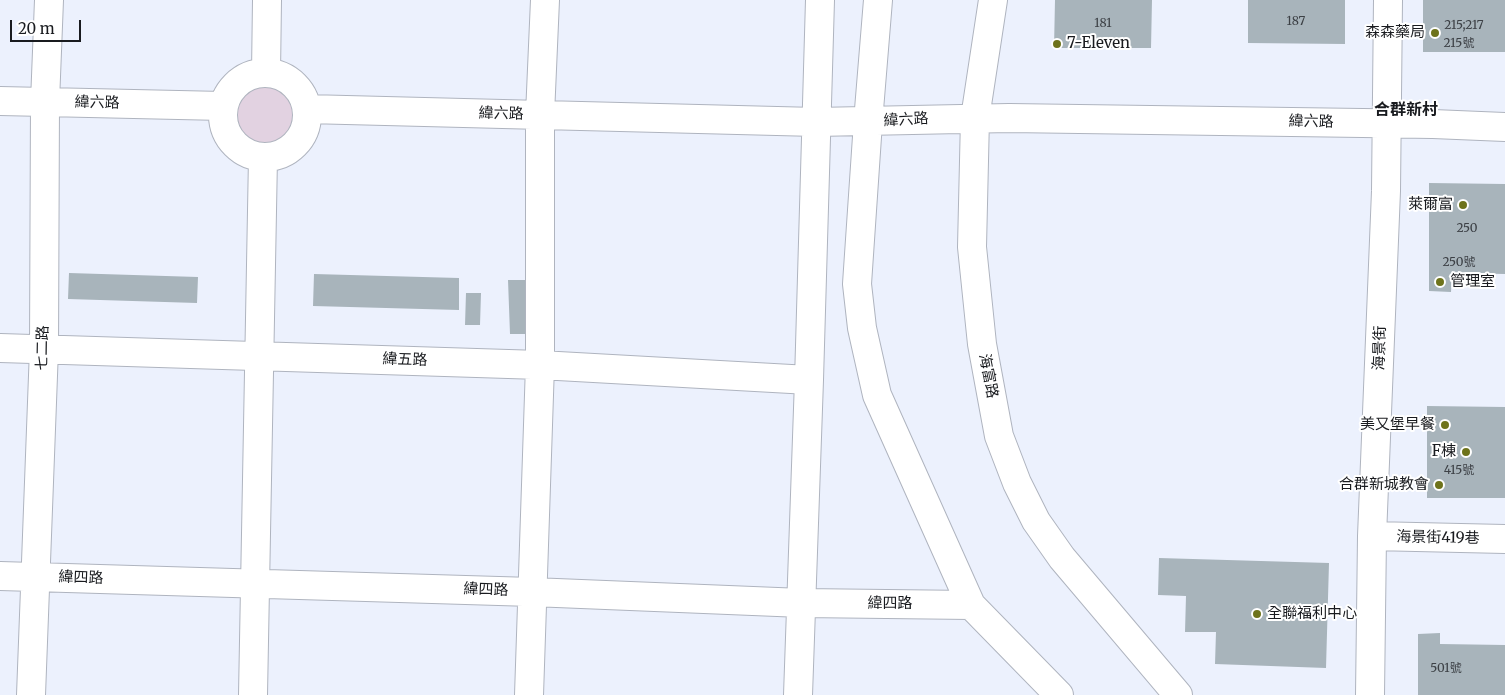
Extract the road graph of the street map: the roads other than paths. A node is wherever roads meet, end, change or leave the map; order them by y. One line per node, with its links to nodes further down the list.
1 (49, 0): 10 (street, 七二路)
2 (268, 0): 8 (street)
3 (545, 0): 13 (street)
4 (820, 0): 15 (street)
5 (878, 0): 16 (street)
6 (993, 0): 14 (street, 海富路)
7 (1388, 0): 17 (street, 海景街)
8 (266, 74): 11 (street); 12 (street)
9 (0, 101): 10 (street, 緯六路)
10 (46, 102): 11 (street, 緯六路); 21 (street, 七二路)
11 (223, 106): 19 (street)
12 (307, 109): 13 (street, 緯六路); 19 (street)
13 (540, 115): 15 (street, 緯六路); 23 (street)
14 (975, 118): 16 (street, 緯六路); 17 (street, 緯六路); 38 (street, 海富路)
15 (816, 122): 16 (street, 緯六路); 24 (street)
16 (868, 122): 32 (street)
17 (1386, 123): 18 (street, 緯六路); 25 (street, 海景街)
18 (1505, 126)
19 (263, 158): 22 (street)
20 (0, 348): 21 (street, 緯五路)
21 (44, 349): 22 (street, 緯五路); 28 (street, 七二路)
22 (259, 356): 23 (street, 緯五路); 29 (street)
23 (540, 365): 24 (street, 緯五路); 30 (street)
24 (810, 380): 31 (street)
25 (1372, 536): 26 (street, 海景街419巷); 39 (street, 海景街)
26 (1505, 539)
27 (0, 576): 28 (street, 緯四路)
28 (35, 577): 29 (street, 緯四路); 33 (street, 七二路)
29 (254, 583): 30 (street, 緯四路); 34 (street)
30 (532, 592): 31 (street, 緯四路); 35 (street)
31 (802, 603): 32 (street, 緯四路); 36 (street)
32 (971, 605): 37 (street)
33 (30, 695)
34 (252, 695)
35 (528, 695)
36 (798, 695)
37 (1059, 695)
38 (1178, 695)
39 (1370, 695)

